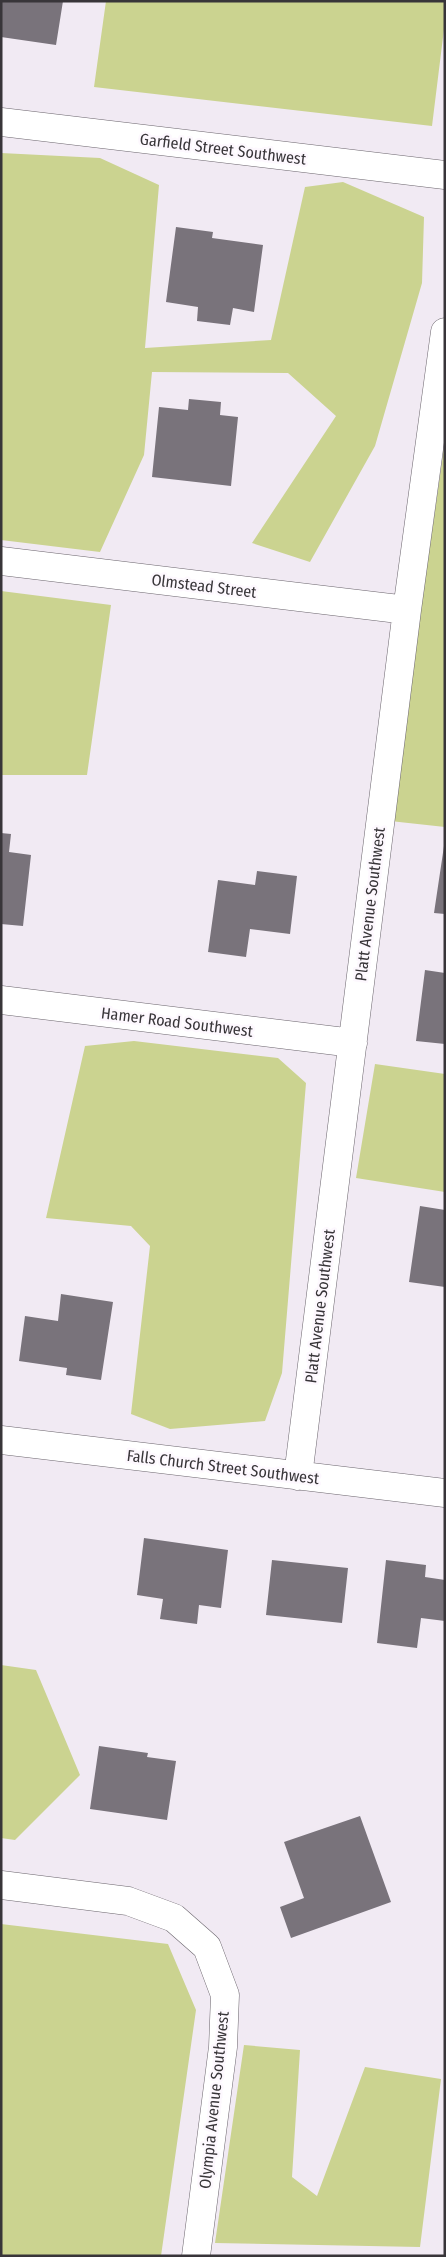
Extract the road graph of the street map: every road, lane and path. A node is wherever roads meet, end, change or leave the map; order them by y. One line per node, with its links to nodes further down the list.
1 (1, 122): 2 (street, Garfield Street Southwest)
2 (445, 175)
3 (445, 332): 5 (street, Platt Avenue Southwest)
4 (1, 561): 5 (street, Olmstead Street)
5 (407, 610): 7 (street, Platt Avenue Southwest)
6 (1, 1000): 7 (street, Hamer Road Southwest)
7 (353, 1043): 9 (street, Platt Avenue Southwest)
8 (1, 1440): 9 (street, Falls Church Street Southwest)
9 (298, 1476): 10 (street, Falls Church Street Southwest)
10 (445, 1493)
11 (1, 1884): 12 (street, Olympia Avenue Southwest)
12 (196, 2256)

